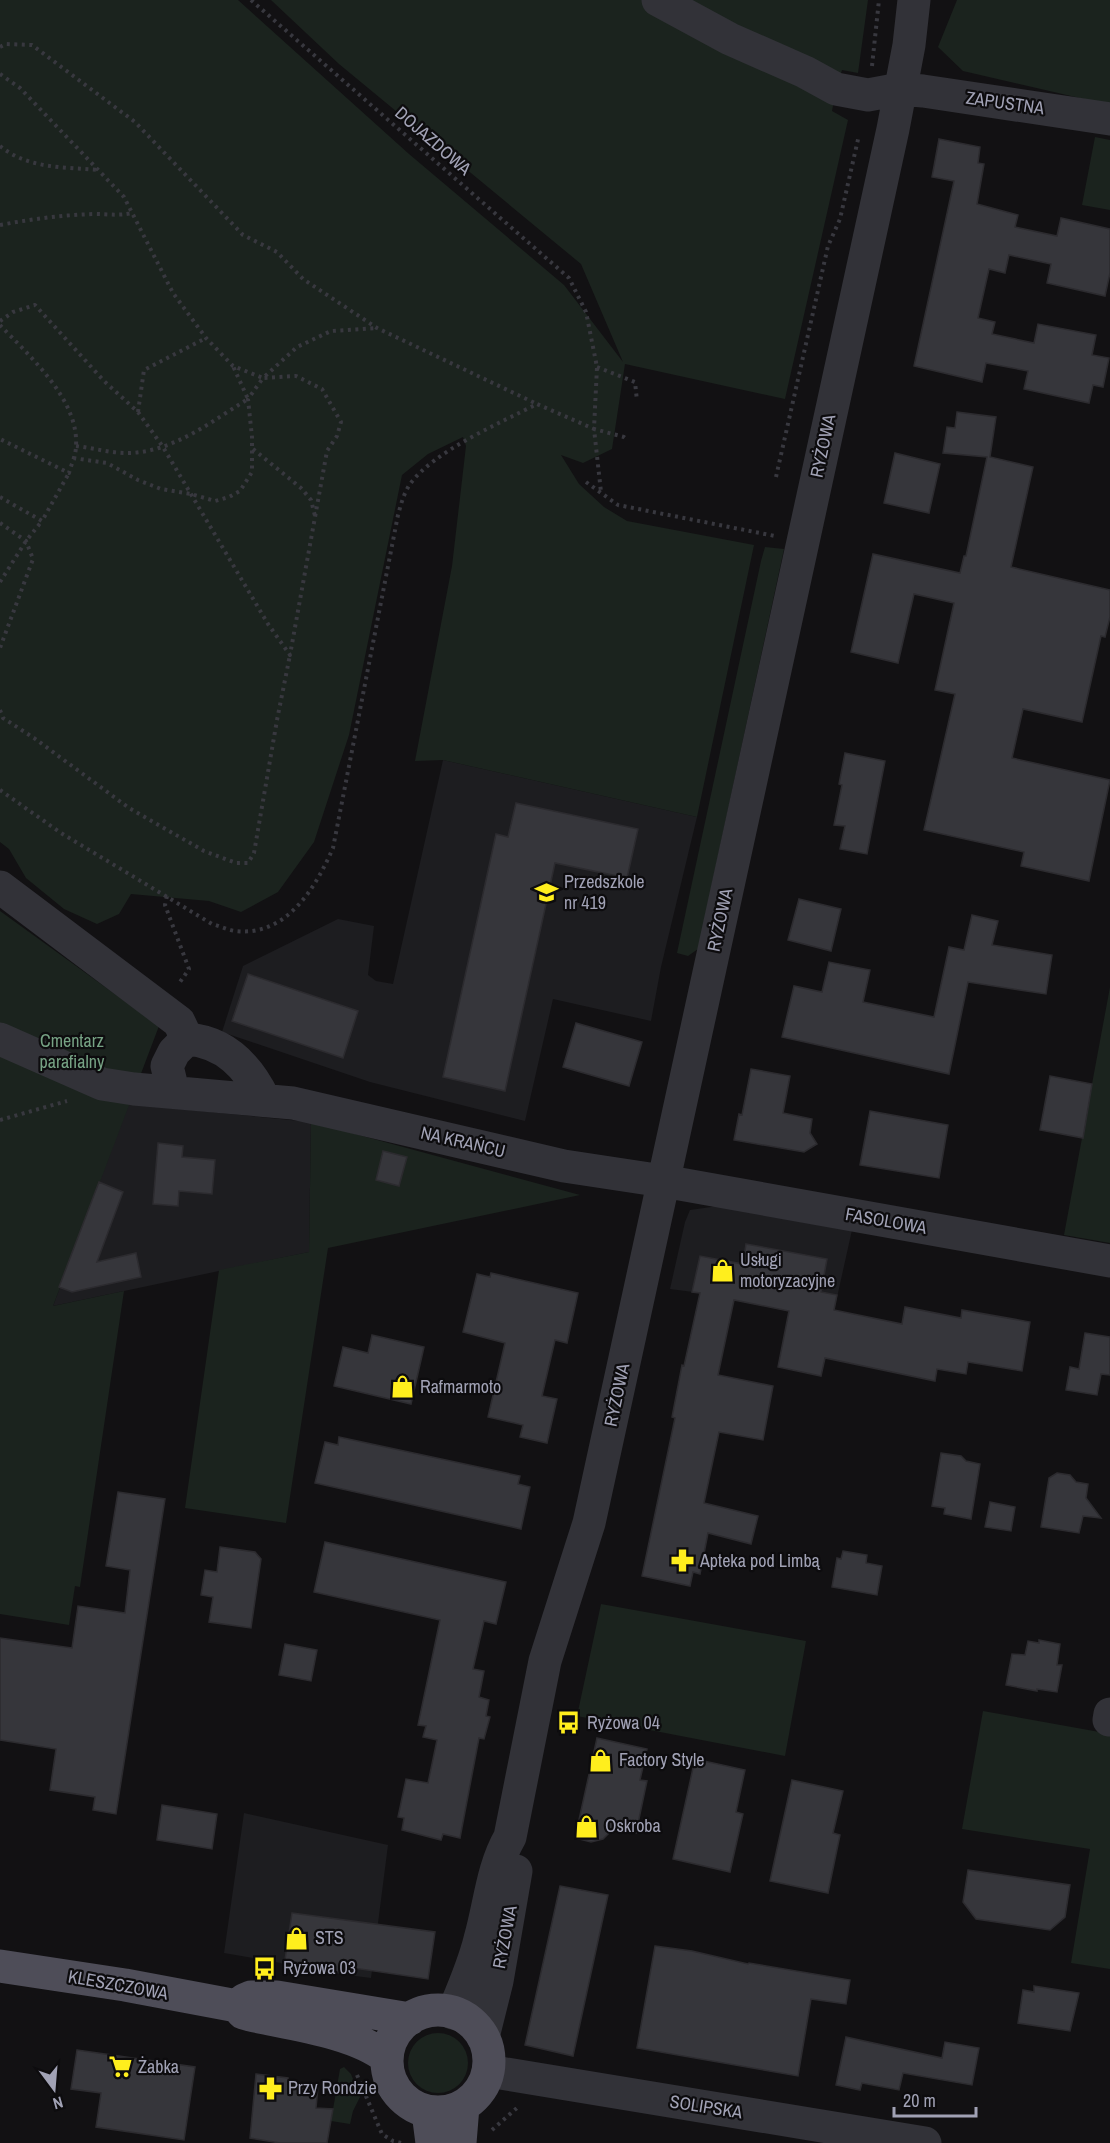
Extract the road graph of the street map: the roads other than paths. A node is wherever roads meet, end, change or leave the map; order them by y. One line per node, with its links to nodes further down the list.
1 (657, 0): 3 (street, ZAPUSTNA)
2 (914, 0): 3 (street, RYŻOWA)
3 (900, 89): 4 (street, ZAPUSTNA); 10 (street, RYŻOWA)
4 (1110, 119)
5 (0, 887): 7 (street)
6 (0, 1039): 8 (street, NA KRAŃCU)
7 (187, 1039): 8 (street); 9 (street)
8 (179, 1092): 9 (street, NA KRAŃCU)
9 (264, 1099): 10 (street, NA KRAŃCU)
10 (663, 1181): 11 (street, FASOLOWA); 12 (street, RYŻOWA)
11 (1110, 1261)
12 (510, 1837): 15 (street, RYŻOWA); 17 (street, RYŻOWA)
13 (0, 1966): 14 (main road, KLESZCZOWA)
14 (237, 2006): 16 (main road, KLESZCZOWA); 18 (main road, KLESZCZOWA)
15 (453, 2013): 16 (main road); 17 (main road)
16 (410, 2019): 18 (main road)
17 (483, 2037): 19 (main road)
18 (387, 2058): 21 (main road)
19 (488, 2071): 20 (main road); 23 (street, SOLIPSKA)
20 (463, 2106): 21 (main road); 22 (main road)
21 (430, 2127)
22 (473, 2140)
23 (925, 2143)

